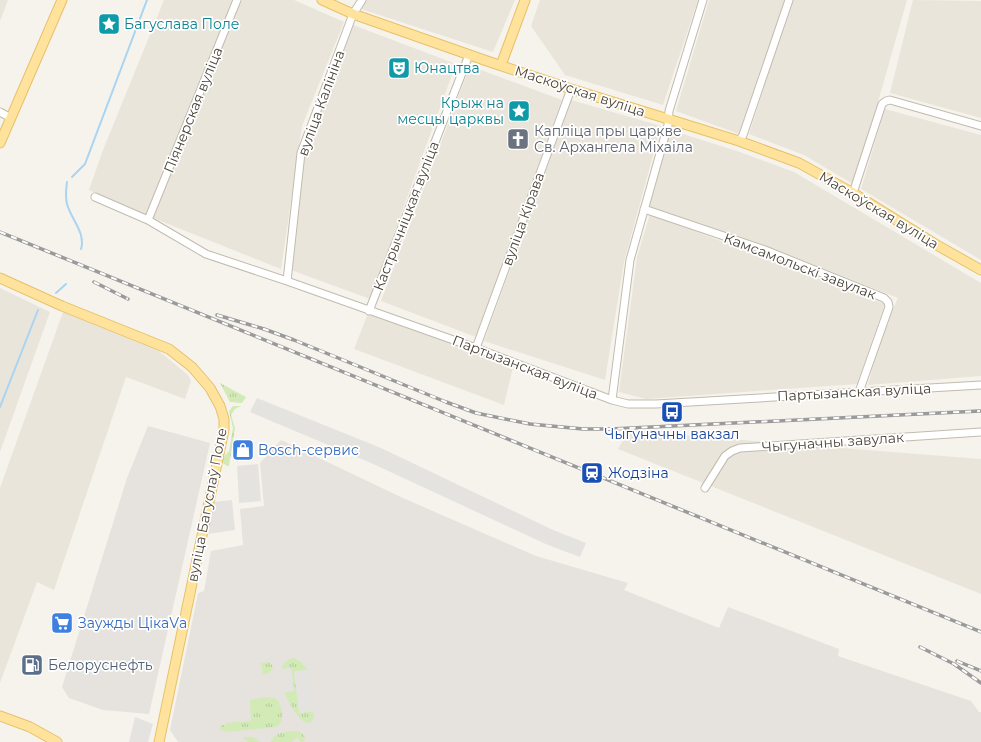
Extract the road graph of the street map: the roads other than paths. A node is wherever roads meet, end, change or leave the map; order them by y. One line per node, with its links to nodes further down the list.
1 (62, 0): 13 (main road)
2 (237, 0): 21 (street, Піянерская вуліца)
3 (322, 0): 8 (main road, Маскоўская вуліца)
4 (362, 0): 8 (street, вуліца Калініна)
5 (525, 0): 10 (main road)
6 (703, 0): 14 (street)
7 (789, 0): 16 (street)
8 (353, 14): 9 (main road, Маскоўская вуліца); 24 (street, вуліца Калініна)
9 (469, 55): 10 (main road, Маскоўская вуліца); 25 (street, Кастрычніцкая вуліца)
10 (501, 65): 11 (main road, Маскоўская вуліца)
11 (571, 89): 14 (main road, Маскоўская вуліца); 26 (street, вуліца Кірава)
12 (0, 112): 13 (street)
13 (11, 118): 17 (main road)
14 (669, 118): 16 (main road, Маскоўская вуліца); 20 (street)
15 (981, 126): 18 (street)
16 (739, 141): 18 (main road, Маскоўская вуліца)
17 (0, 143)
18 (853, 193): 22 (main road, Маскоўская вуліца)
19 (95, 197): 21 (street, Партызанская вуліца)
20 (644, 209): 28 (street, Камсамольскі завулак); 29 (street)
21 (148, 220): 24 (street, Партызанская вуліца)
22 (981, 270)
23 (0, 278): 34 (main road, вуліца Багуслаў Поле)
24 (287, 281): 25 (street, Партызанская вуліца)
25 (370, 311): 26 (street, Партызанская вуліца)
26 (476, 348): 29 (street, Партызанская вуліца)
27 (981, 385): 28 (street, Партызанская вуліца)
28 (859, 392): 29 (street, Партызанская вуліца)
29 (612, 400)
30 (981, 432): 31 (street, Чыгуначны завулак)
31 (705, 488)
32 (0, 716): 33 (main road)
33 (57, 742)
34 (159, 742)

